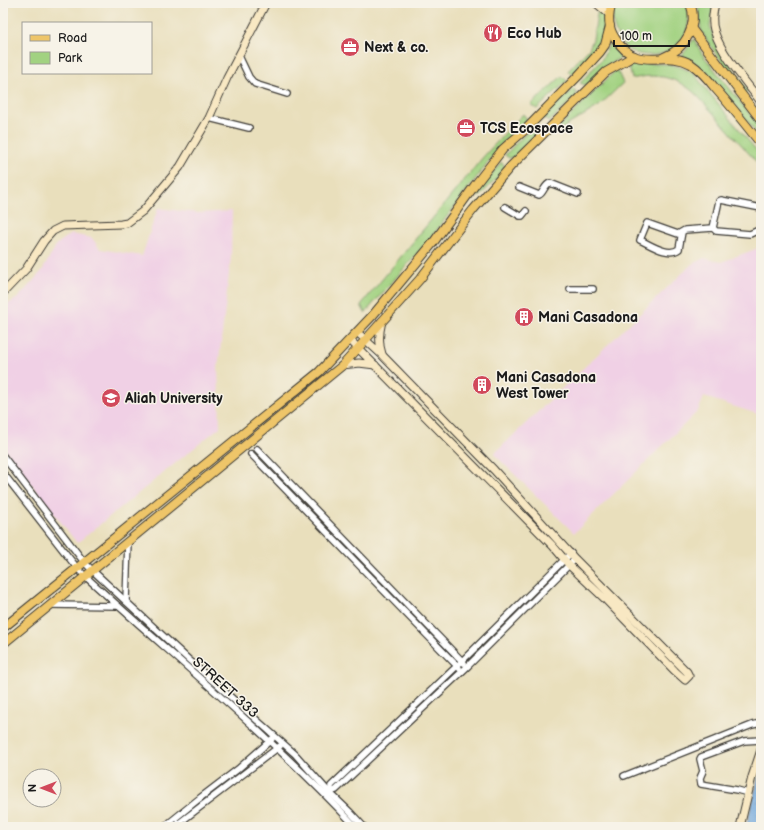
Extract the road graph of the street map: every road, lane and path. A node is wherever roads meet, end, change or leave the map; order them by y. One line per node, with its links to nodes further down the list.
1 (266, 3): 11 (street)
2 (596, 3): 6 (street)
3 (612, 3): 6 (main road)
4 (715, 3): 12 (street)
5 (691, 4): 8 (main road)
6 (609, 14): 7 (main road)
7 (610, 26): 9 (main road); 32 (main road)
8 (691, 28): 10 (main road); 14 (main road)
9 (634, 56): 10 (main road); 31 (main road)
10 (661, 59): 19 (main road)
11 (236, 61): 13 (street); 16 (street)
12 (754, 93): 14 (street); 15 (street)
13 (287, 94)
14 (745, 99): 17 (main road)
15 (761, 102)
16 (209, 118): 18 (street); 30 (street)
17 (761, 120)
18 (249, 128)
19 (761, 144)
20 (519, 187): 21 (street)
21 (578, 194)
22 (505, 207): 24 (street)
23 (761, 208): 25 (street)
24 (526, 211)
25 (713, 228): 26 (street); 27 (street)
26 (761, 228)
27 (682, 232): 27 (street)
28 (570, 289): 29 (street)
29 (593, 289)
30 (3, 293)
31 (382, 321): 33 (main road); 36 (street)
32 (357, 332): 33 (street); 34 (main road)
33 (366, 339): 35 (main road); 36 (street)
34 (350, 340): 35 (street); 46 (main road)
35 (358, 347): 37 (main road); 38 (street)
36 (382, 355): 44 (street)
37 (343, 365): 38 (street); 43 (main road)
38 (375, 365): 45 (street)
39 (257, 449): 56 (street)
40 (251, 454): 57 (street)
41 (3, 456): 46 (street, STREET 333)
42 (3, 473): 48 (street, STREET 333)
43 (128, 541): 49 (main road); 51 (street)
44 (573, 556): 45 (street); 47 (street); 47 (street)
45 (564, 559): 47 (street); 56 (street)
46 (84, 562): 48 (main road); 49 (street, STREET 333)
47 (569, 565): 58 (street)
48 (77, 568): 50 (street, STREET 333); 54 (main road)
49 (92, 570): 50 (main road); 51 (street, STREET 333)
50 (85, 576): 52 (main road); 53 (street, STREET 333)
51 (126, 601): 61 (street, STREET 333)
52 (50, 605): 53 (street); 55 (main road)
53 (118, 606): 63 (street, STREET 333)
54 (3, 628)
55 (3, 644)
56 (462, 661): 57 (street); 58 (street)
57 (457, 666): 59 (street); 69 (street)
58 (468, 666): 59 (street)
59 (463, 671): 69 (street)
60 (761, 723): 67 (street)
61 (276, 736): 63 (street); 64 (street, STREET 333)
62 (761, 740): 68 (street)
63 (270, 741): 65 (street, STREET 333); 70 (street)
64 (283, 743): 65 (street); 69 (street, STREET 333)
65 (278, 748): 69 (street, STREET 333); 71 (street)
66 (761, 750): 68 (street)
67 (624, 776)
68 (748, 793): 74 (street)
69 (331, 794): 72 (street, STREET 333); 73 (street, STREET 333)
70 (164, 827)
71 (174, 827)
72 (356, 827)
73 (364, 827)
74 (740, 827)

